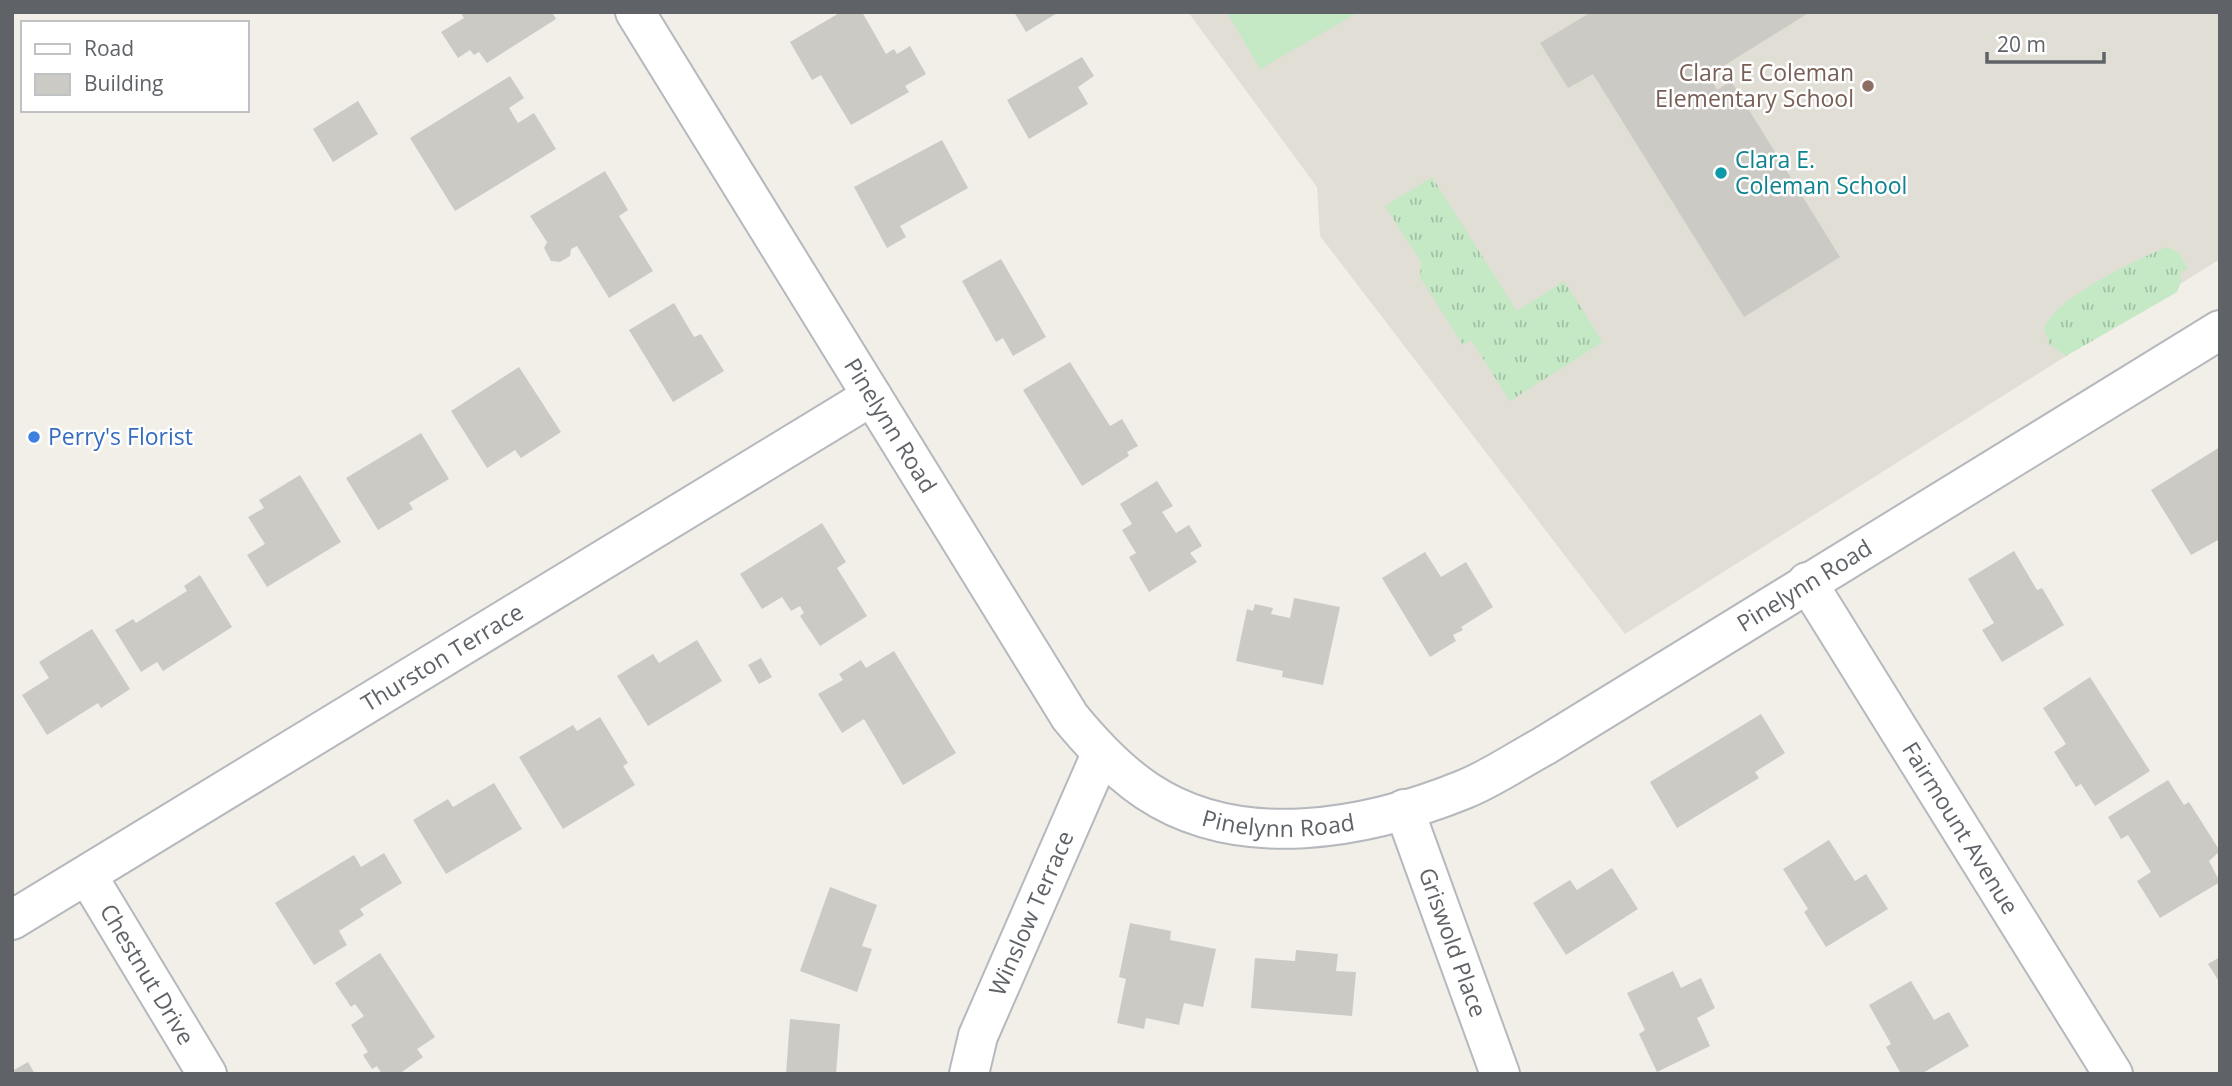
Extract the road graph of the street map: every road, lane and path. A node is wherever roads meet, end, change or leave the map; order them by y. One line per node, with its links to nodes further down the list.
1 (635, 12): 3 (street, Pinelynn Road)
2 (2220, 330): 4 (street, Pinelynn Road)
3 (873, 396): 5 (street, Pinelynn Road); 7 (street, Thurston Terrace)
4 (1808, 582): 6 (street, Pinelynn Road); 12 (street, Fairmount Avenue)
5 (1101, 754): 6 (street, Pinelynn Road); 10 (street, Winslow Terrace)
6 (1404, 809): 11 (street, Griswold Place)
7 (87, 875): 8 (street, Thurston Terrace); 9 (street, Chestnut Drive)
8 (12, 920)
9 (207, 1074)
10 (969, 1074)
11 (1500, 1074)
12 (2113, 1074)

